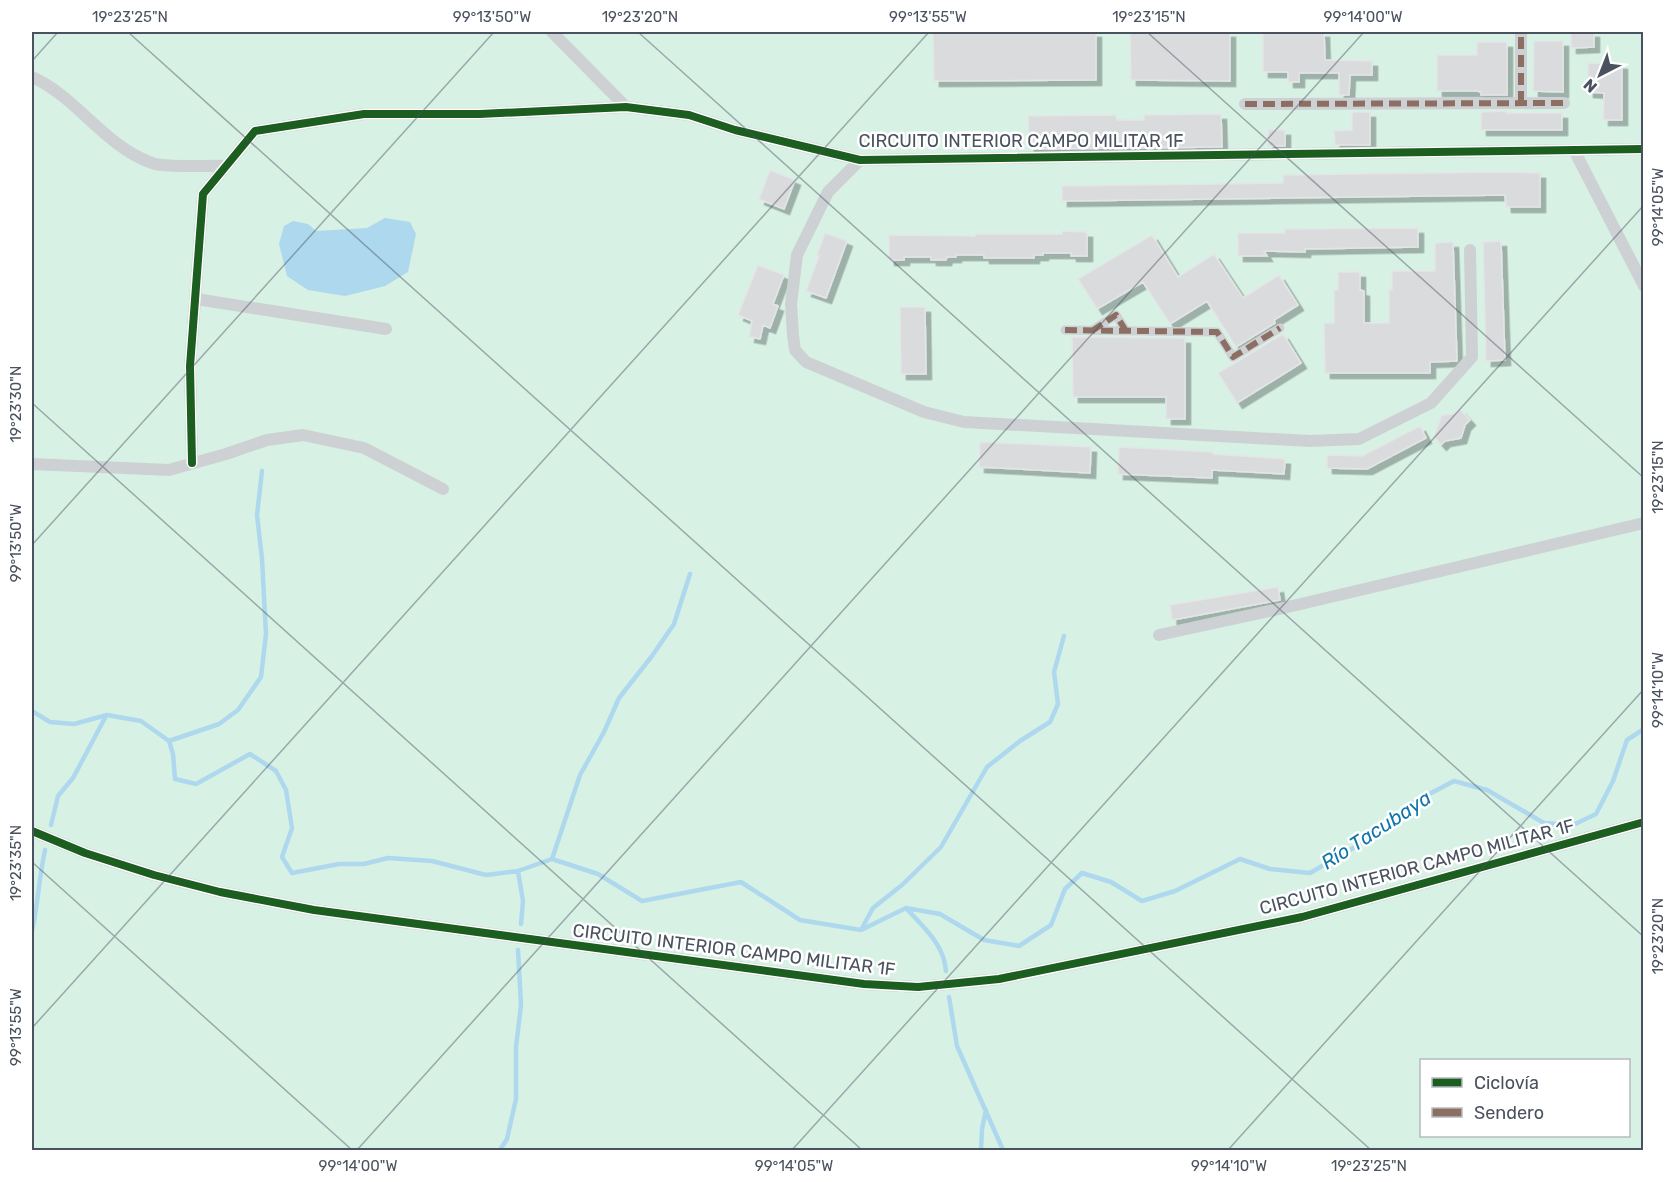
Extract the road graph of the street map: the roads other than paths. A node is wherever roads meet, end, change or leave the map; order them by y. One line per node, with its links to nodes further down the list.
1 (552, 32): 7 (street)
2 (1521, 32): 6 (street)
3 (32, 77): 11 (street)
4 (1564, 103): 6 (street)
5 (1245, 104): 6 (street)
6 (1521, 104)
7 (626, 106): 10 (street, CIRCUITO INTERIOR CAMPO MILITAR 1F); 11 (street, CIRCUITO INTERIOR CAMPO MILITAR 1F)
8 (1644, 149): 9 (street, CIRCUITO INTERIOR CAMPO MILITAR 1F)
9 (1574, 150): 10 (street, CIRCUITO INTERIOR CAMPO MILITAR 1F); 13 (street)
10 (860, 160): 12 (street, CIRCUITO INTERIOR CAMPO MILITAR 1F)
11 (226, 166): 14 (street, CIRCUITO INTERIOR CAMPO MILITAR 1F)
12 (1470, 250)
13 (1644, 286)
14 (196, 299): 16 (street); 21 (street, CIRCUITO INTERIOR CAMPO MILITAR 1F)
15 (1280, 328): 19 (street)
16 (386, 329)
17 (1065, 330): 18 (street)
18 (1091, 331): 19 (street); 19 (street)
19 (1126, 331)
20 (32, 464): 21 (street)
21 (192, 464): 22 (street)
22 (443, 489)
23 (1644, 523): 24 (street)
24 (1159, 635)
25 (1644, 822): 26 (street, CIRCUITO INTERIOR CAMPO MILITAR 1F)
26 (32, 831)

